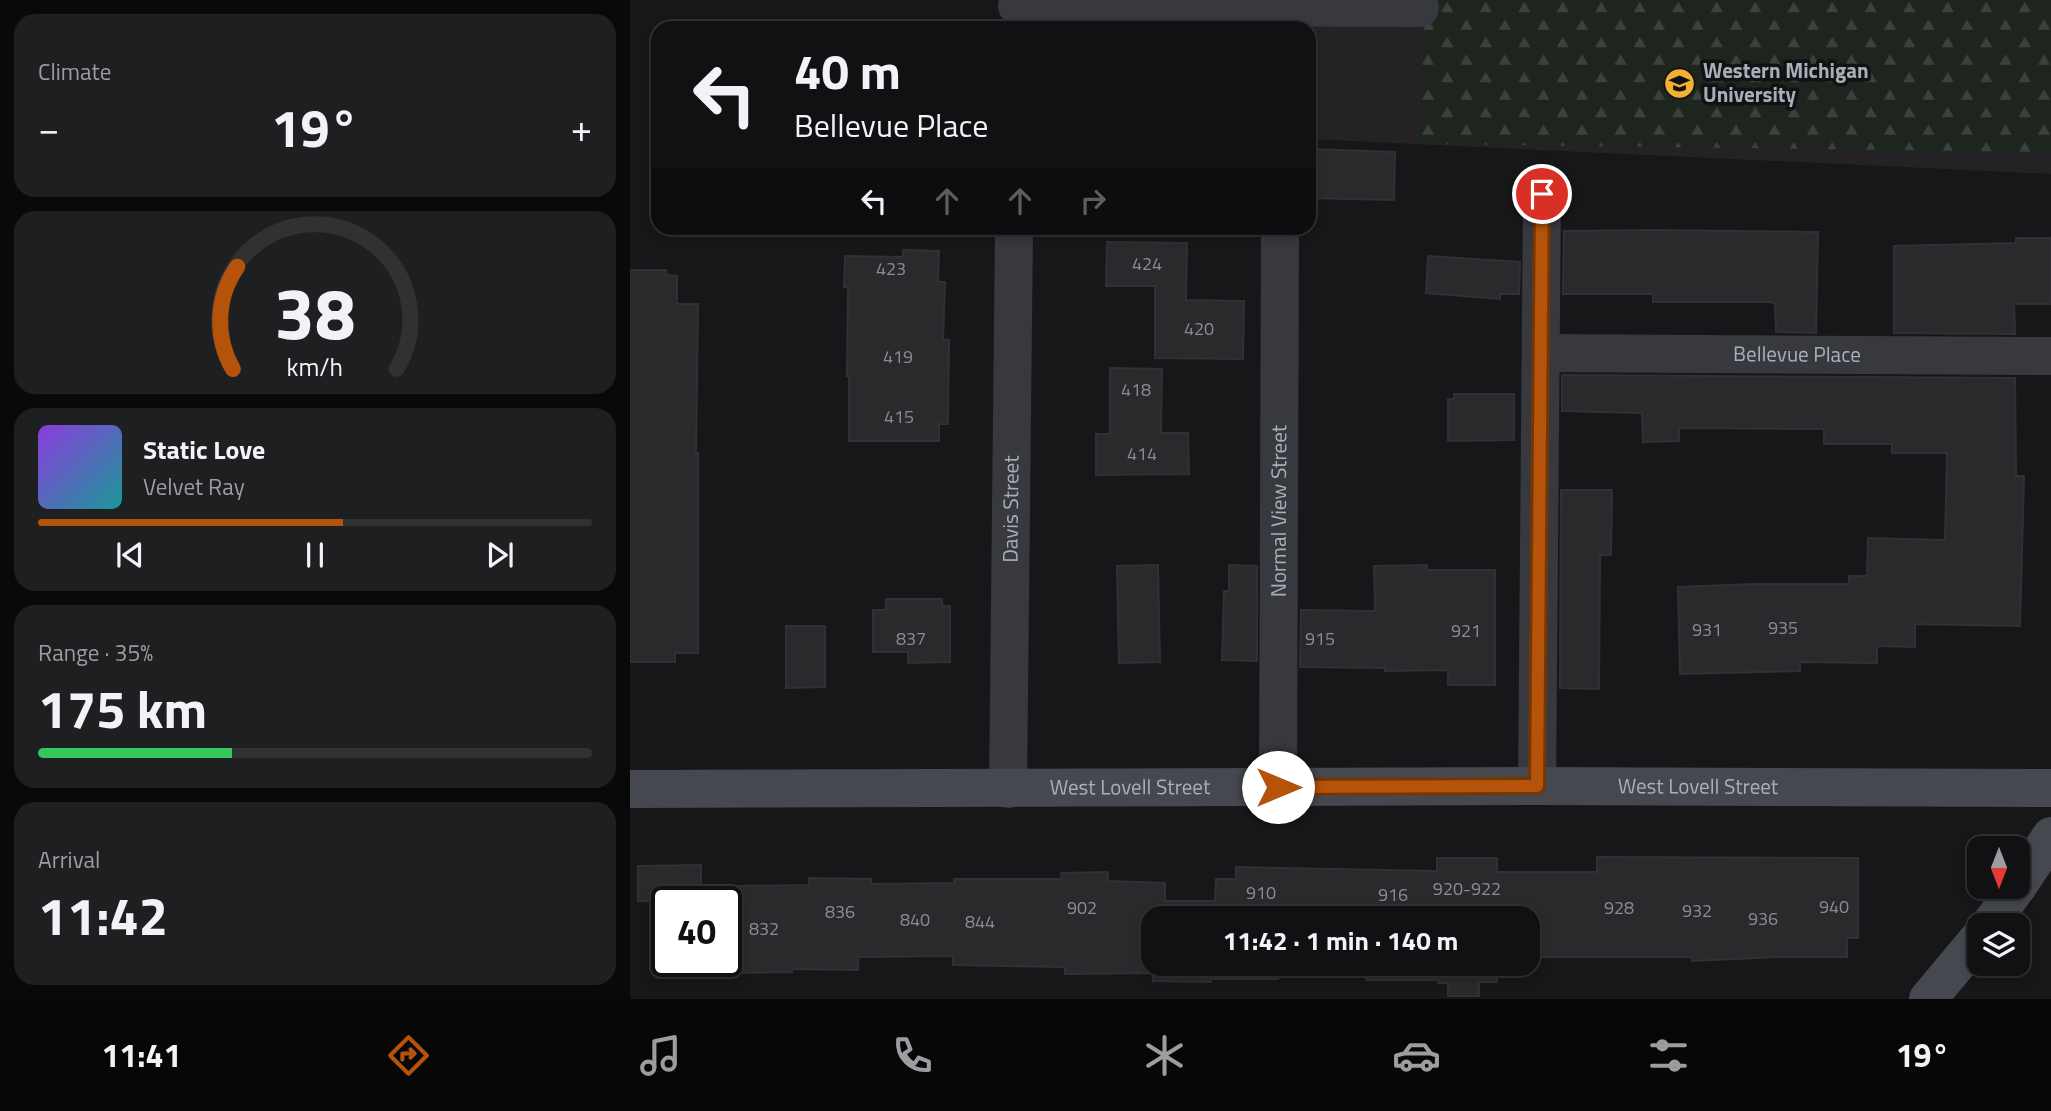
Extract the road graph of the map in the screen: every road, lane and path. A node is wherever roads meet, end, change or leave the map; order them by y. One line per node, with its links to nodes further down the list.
1 (1420, 8): 2 (street)
2 (1017, 11)
3 (1542, 194): 6 (street)
4 (1014, 235): 12 (street, Davis Street)
5 (1280, 235): 9 (street, Normal View Street)
6 (1541, 354): 7 (street, Bellevue Place); 8 (street)
7 (2051, 356)
8 (1537, 786): 9 (street, West Lovell Street); 10 (street, West Lovell Street)
9 (1278, 787): 12 (street, West Lovell Street)
10 (2051, 788)
11 (630, 789): 12 (street, West Lovell Street)
12 (1008, 789)
13 (2051, 836): 14 (street)
14 (2030, 868)
15 (1967, 951): 16 (street)
16 (1927, 999)

